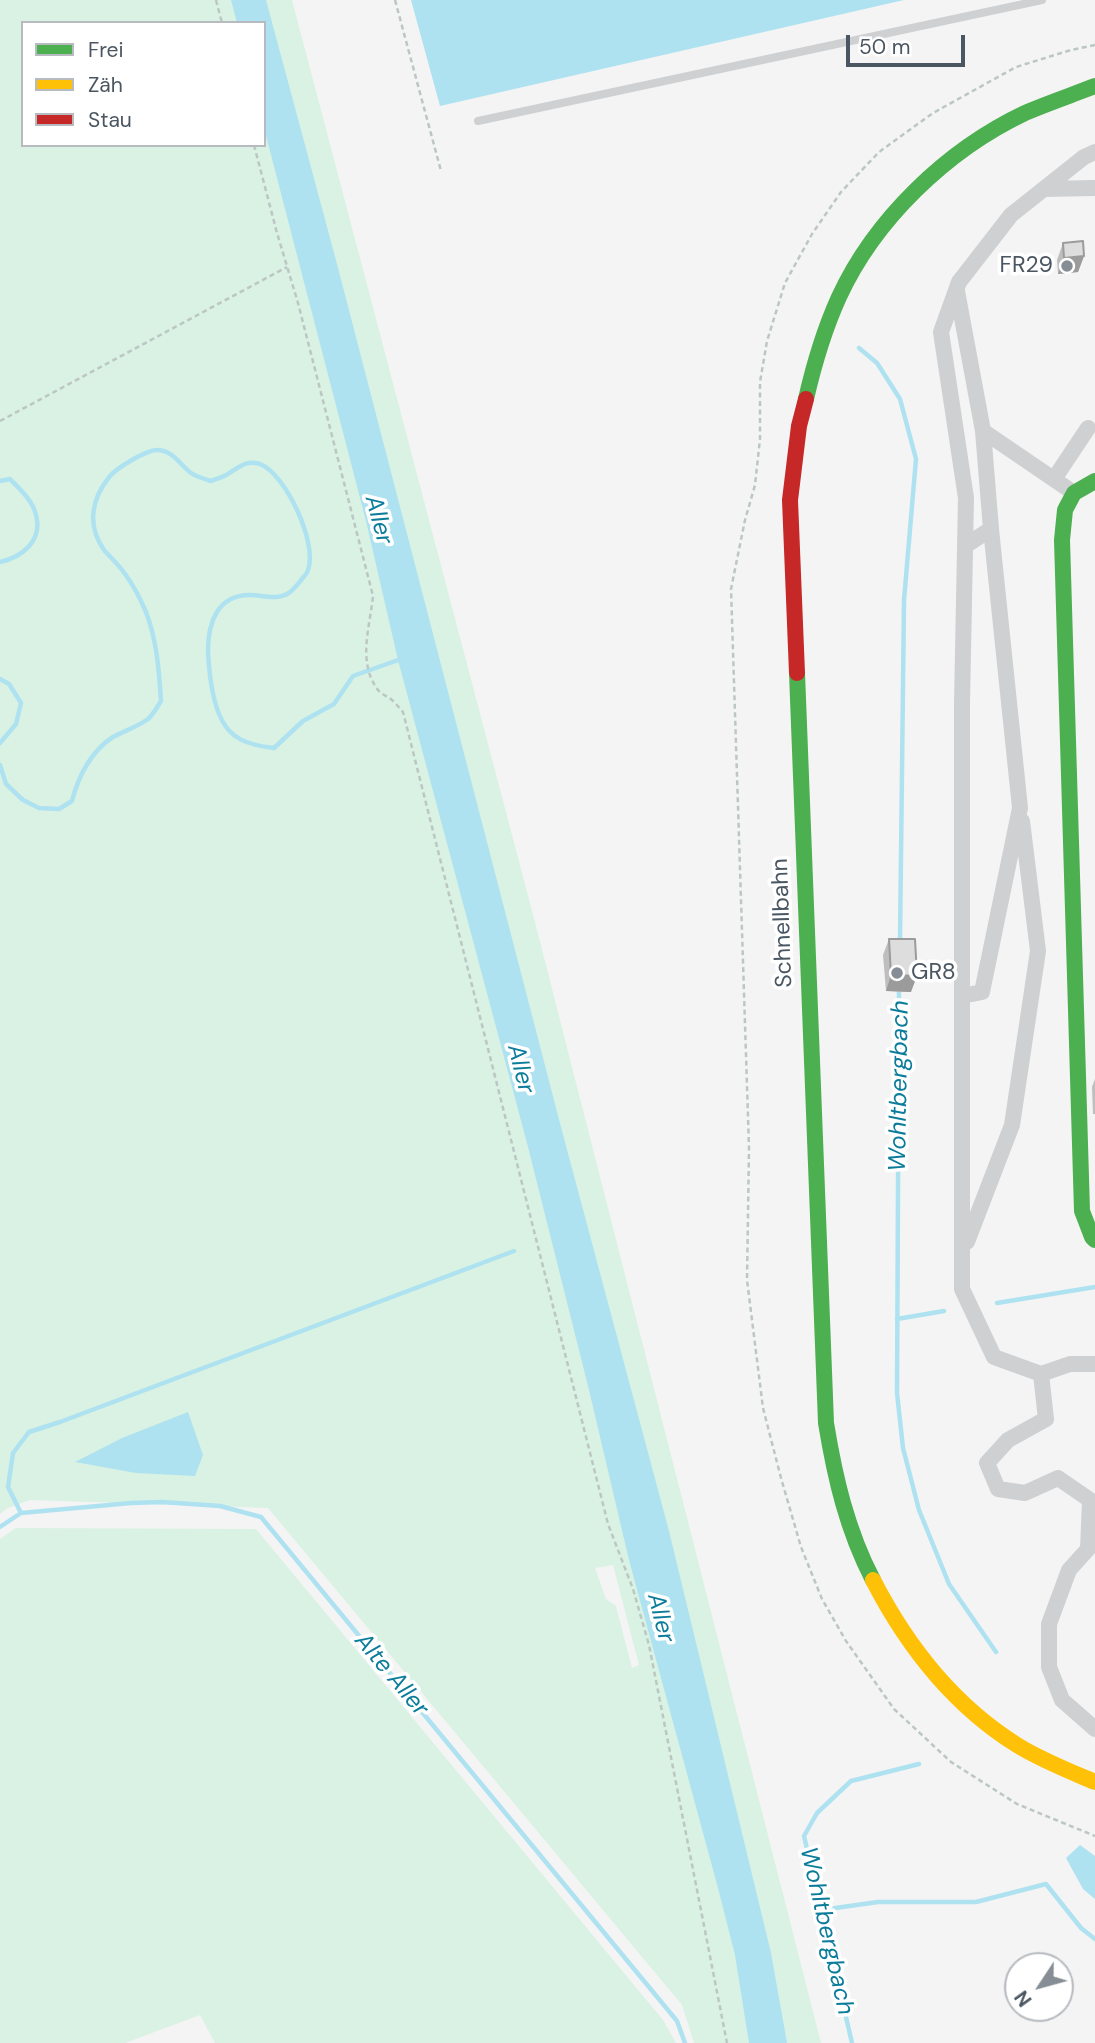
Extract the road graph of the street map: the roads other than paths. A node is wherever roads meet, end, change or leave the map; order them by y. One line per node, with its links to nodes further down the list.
1 (1042, 0): 3 (lane)
2 (1095, 86): 24 (street, Schnellbahn)
3 (478, 121)
4 (1095, 152): 6 (street)
5 (1095, 188): 6 (street)
6 (1044, 189): 7 (street)
7 (957, 289): 9 (street); 14 (street)
8 (1088, 428): 10 (street)
9 (983, 431): 10 (street); 13 (street)
10 (1054, 479): 12 (street)
11 (1095, 481): 12 (street)
12 (1074, 493): 17 (street)
13 (991, 529): 14 (street); 15 (street)
14 (965, 547): 16 (street)
15 (1020, 808): 16 (street); 18 (street)
16 (962, 996): 18 (street)
17 (1095, 1240)
18 (962, 1254): 20 (street)
19 (1095, 1364): 20 (street)
20 (1041, 1374): 21 (street)
21 (1092, 1500): 22 (street)
22 (1092, 1545): 23 (street)
23 (1095, 1729)
24 (1095, 1782)

